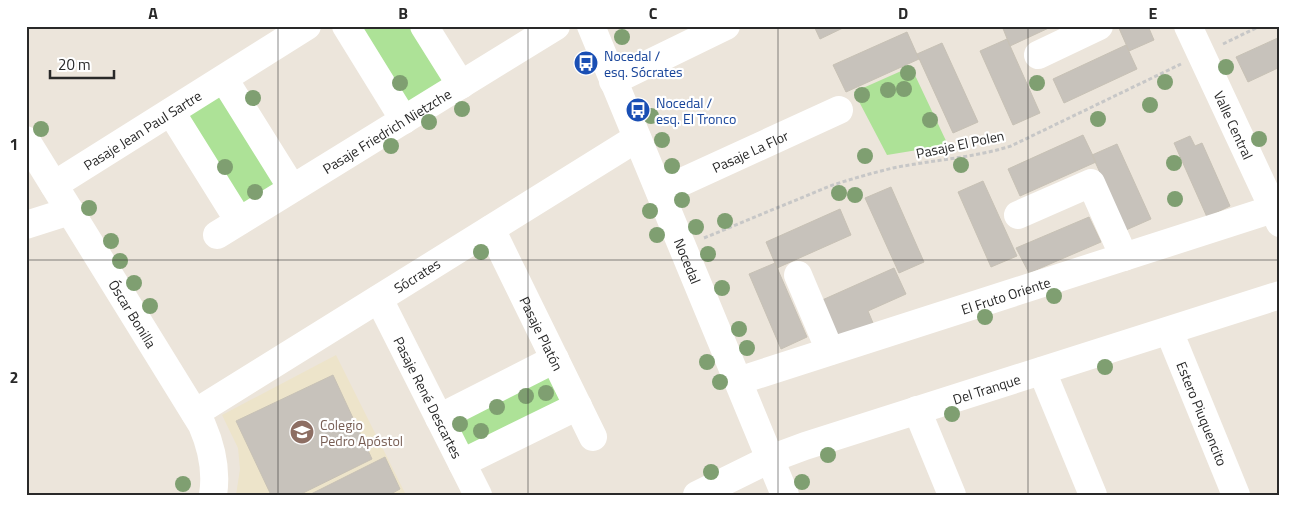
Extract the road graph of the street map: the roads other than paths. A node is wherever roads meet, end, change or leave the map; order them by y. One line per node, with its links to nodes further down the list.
1 (307, 26): 10 (street, Pasaje Jean Paul Sartre)
2 (346, 26): 15 (street)
3 (424, 26): 12 (street)
4 (556, 26): 12 (street, Pasaje Friedrich Nietzche)
5 (591, 26): 11 (street, Nocedal)
6 (726, 26): 11 (street)
7 (1099, 26): 9 (street)
8 (1188, 26): 23 (street, Valle Central)
9 (1038, 55)
10 (224, 79): 14 (street, Pasaje Jean Paul Sartre); 19 (street)
11 (614, 81): 16 (street, Nocedal)
12 (461, 84): 15 (street, Pasaje Friedrich Nietzche)
13 (839, 110): 20 (street, Pasaje La Flor)
14 (171, 112): 18 (street, Pasaje Jean Paul Sartre); 19 (street, Pasaje Friedrich Nietzche)
15 (404, 120): 19 (street, Pasaje Friedrich Nietzche)
16 (637, 138): 20 (street, Nocedal); 25 (street, Sócrates)
17 (26, 140): 18 (street, Óscar Bonilla)
18 (54, 186): 21 (street, Óscar Bonilla)
19 (292, 188)
20 (660, 192): 34 (street, Nocedal)
21 (70, 211): 24 (street); 37 (street, Óscar Bonilla)
22 (1018, 215): 26 (street)
23 (1276, 216): 26 (street, El Fruto Oriente)
24 (26, 225)
25 (491, 229): 29 (street, Sócrates); 32 (street, Pasaje Platón)
26 (1124, 257): 31 (street, El Fruto Oriente)
27 (798, 274): 31 (street)
28 (1280, 295): 30 (street, Del Tranque)
29 (379, 299): 37 (street, Sócrates); 38 (street, Pasaje René Descartes)
30 (1169, 331): 33 (street, Del Tranque); 48 (street, Estero Piuquencito)
31 (830, 351): 34 (street, El Fruto Oriente)
32 (556, 359): 35 (street, Pasaje Platón); 38 (street)
33 (1042, 371): 36 (street, Del Tranque); 47 (street)
34 (738, 381): 40 (street, Nocedal)
35 (578, 406): 39 (street, Pasaje Platón); 41 (street)
36 (918, 410): 40 (street, Del Tranque); 46 (street)
37 (195, 413): 42 (street, Óscar Bonilla)
38 (439, 418): 41 (street, Pasaje René Descartes)
39 (594, 436)
40 (770, 459): 44 (street, Del Tranque); 45 (street, Nocedal)
41 (462, 463): 43 (street, Pasaje René Descartes)
42 (213, 495)
43 (478, 495)
44 (697, 495)
45 (785, 495)
46 (952, 495)
47 (1093, 495)
48 (1236, 495)

